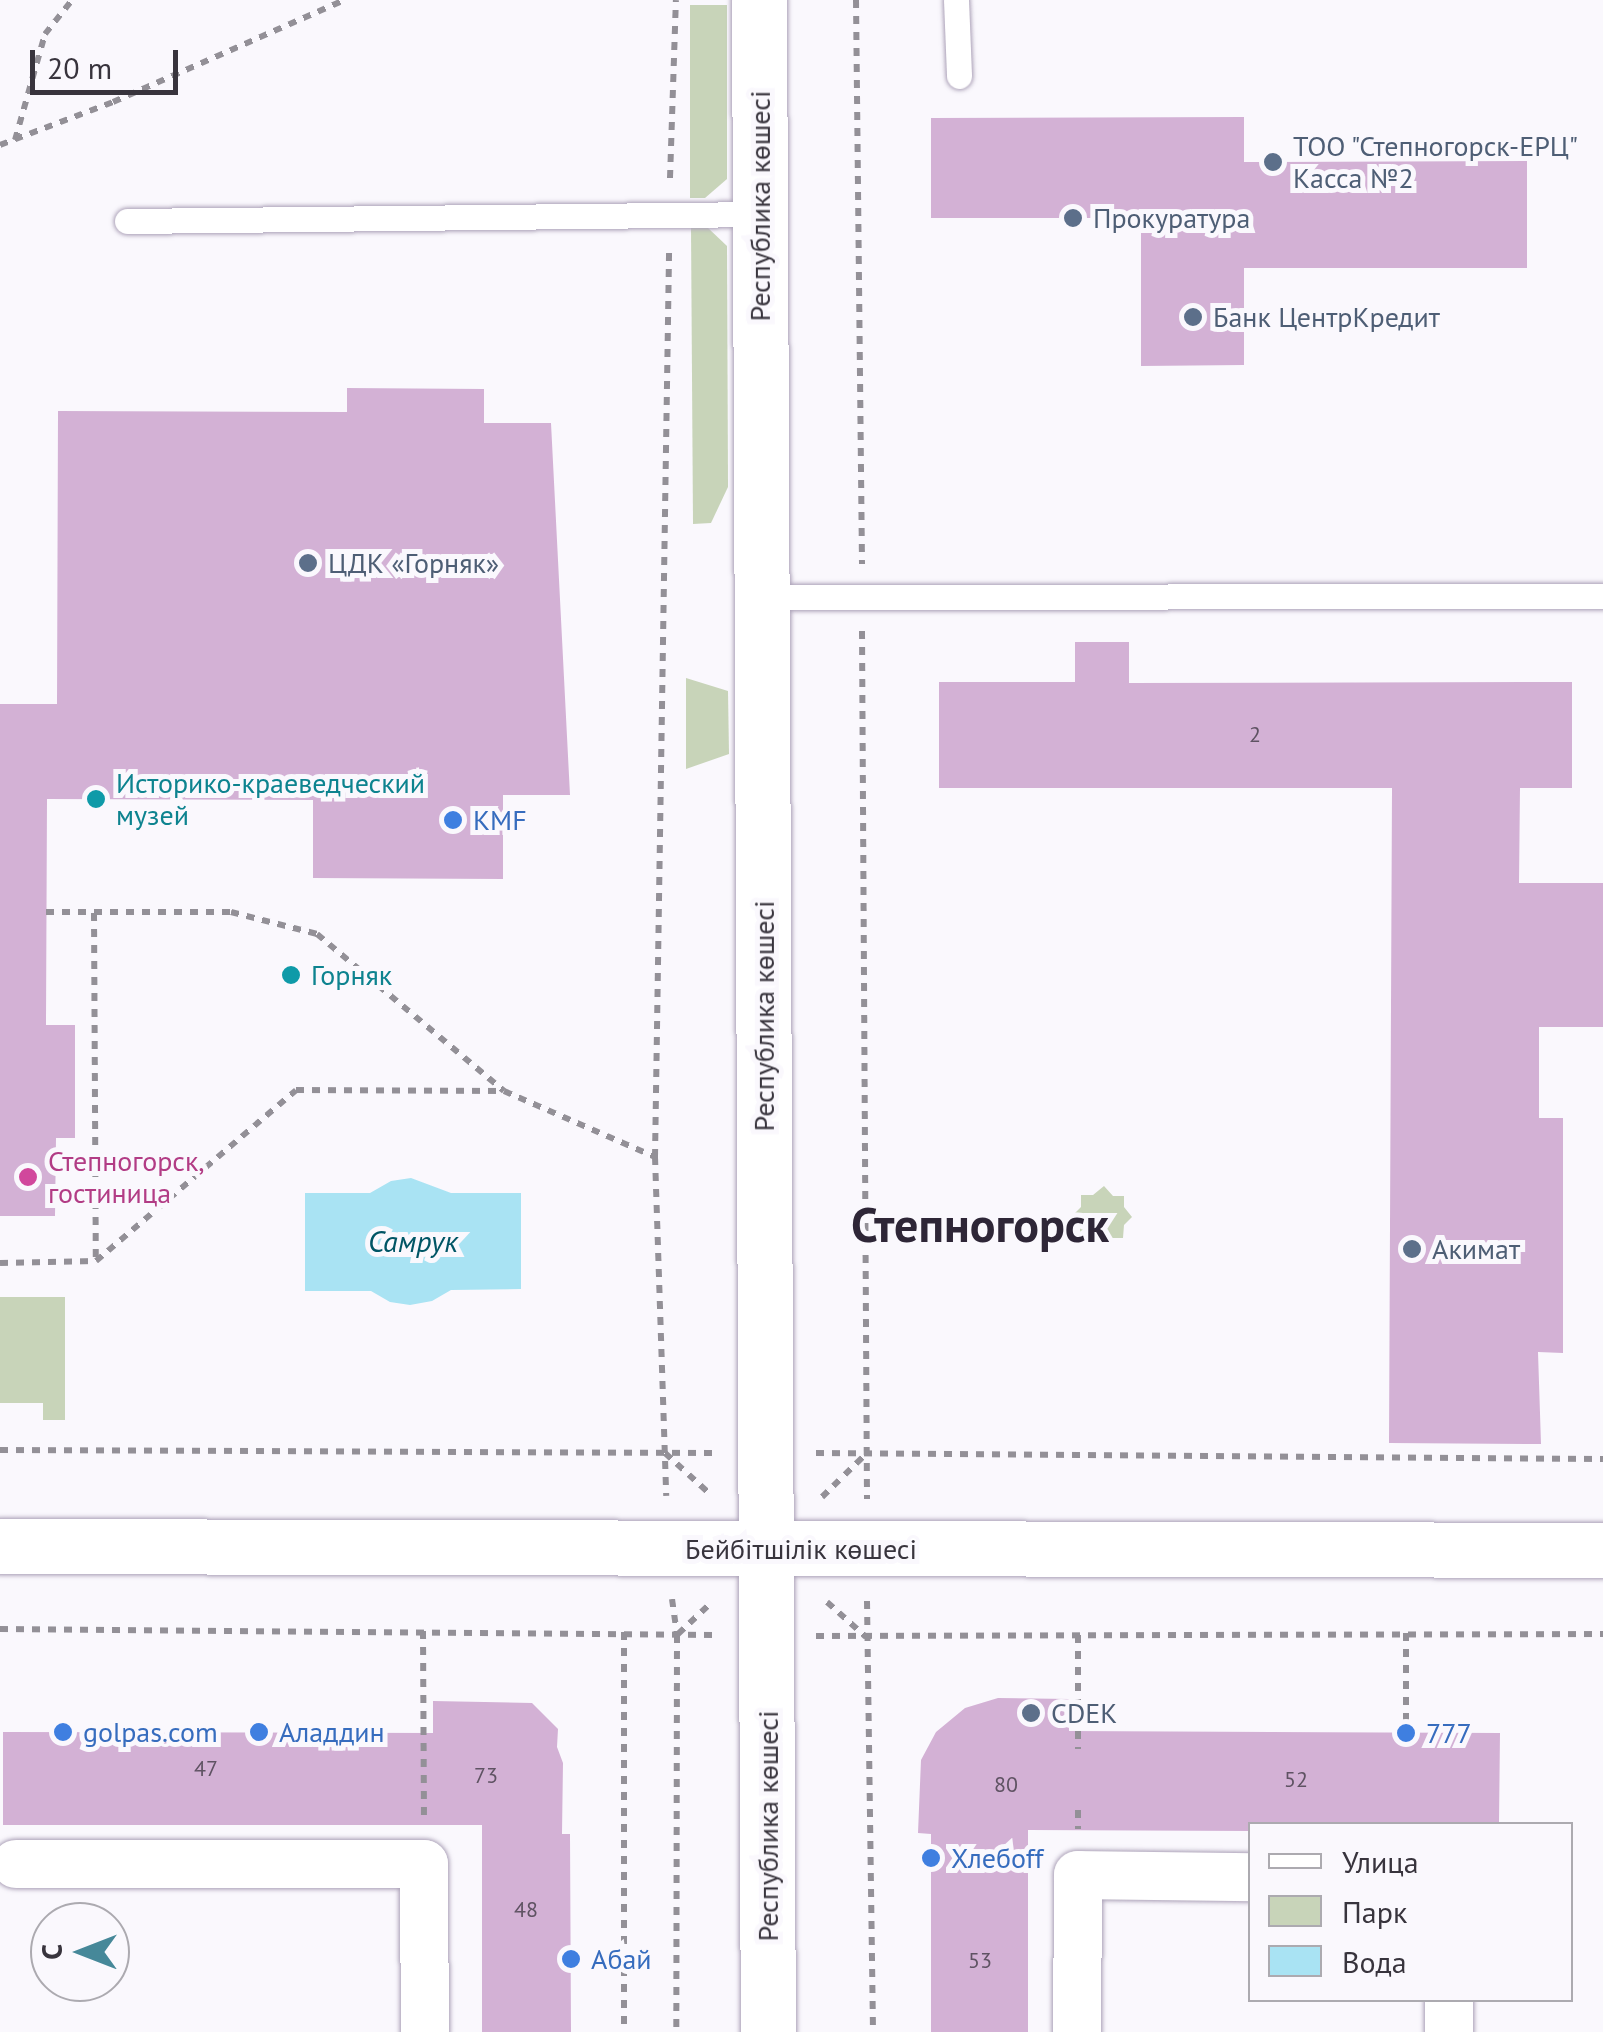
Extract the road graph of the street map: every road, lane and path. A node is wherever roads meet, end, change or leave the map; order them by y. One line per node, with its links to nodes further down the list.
1 (72, 0): 8 (path)
2 (344, 0): 8 (path)
3 (676, 0): 10 (path)
4 (759, 0): 11 (street, Республика көшесі)
5 (856, 0): 13 (path)
6 (956, 0): 7 (lane)
7 (959, 76)
8 (15, 140): 9 (path)
9 (0, 145)
10 (669, 214): 11 (lane); 12 (lane); 19 (path)
11 (760, 214): 15 (street, Республика көшесі)
12 (127, 221)
13 (862, 596): 14 (lane); 15 (lane); 23 (path)
14 (1603, 596)
15 (761, 597): 30 (street, Республика көшесі)
16 (46, 912): 17 (path)
17 (94, 913): 18 (path); 20 (path)
18 (504, 1091): 19 (path); 20 (path)
19 (656, 1157): 24 (path)
20 (96, 1261): 21 (path)
21 (0, 1263)
22 (0, 1450): 24 (path)
23 (868, 1452): 26 (path); 27 (path); 31 (path)
24 (665, 1453): 25 (path); 28 (path)
25 (719, 1453)
26 (816, 1453)
27 (1603, 1459)
28 (666, 1510)
29 (0, 1546): 30 (street, Бейбітшілік көшесі)
30 (769, 1549): 31 (street, Бейбітшілік көшесі); 47 (street, Республика көшесі)
31 (867, 1549): 32 (street, Бейбітшілік көшесі); 48 (path)
32 (1603, 1550)
33 (423, 1631): 40 (path)
34 (624, 1632): 45 (path)
35 (1406, 1633): 38 (path)
36 (677, 1635): 46 (path)
37 (1078, 1635): 39 (path)
38 (1406, 1733)
39 (1078, 1749)
40 (424, 1789)
41 (16, 1864): 44 (street)
42 (1248, 1877): 49 (street)
43 (1448, 2002): 50 (street)
44 (425, 2032)
45 (624, 2032)
46 (676, 2032)
47 (768, 2032)
48 (873, 2032)
49 (1078, 2032)
50 (1448, 2032)

